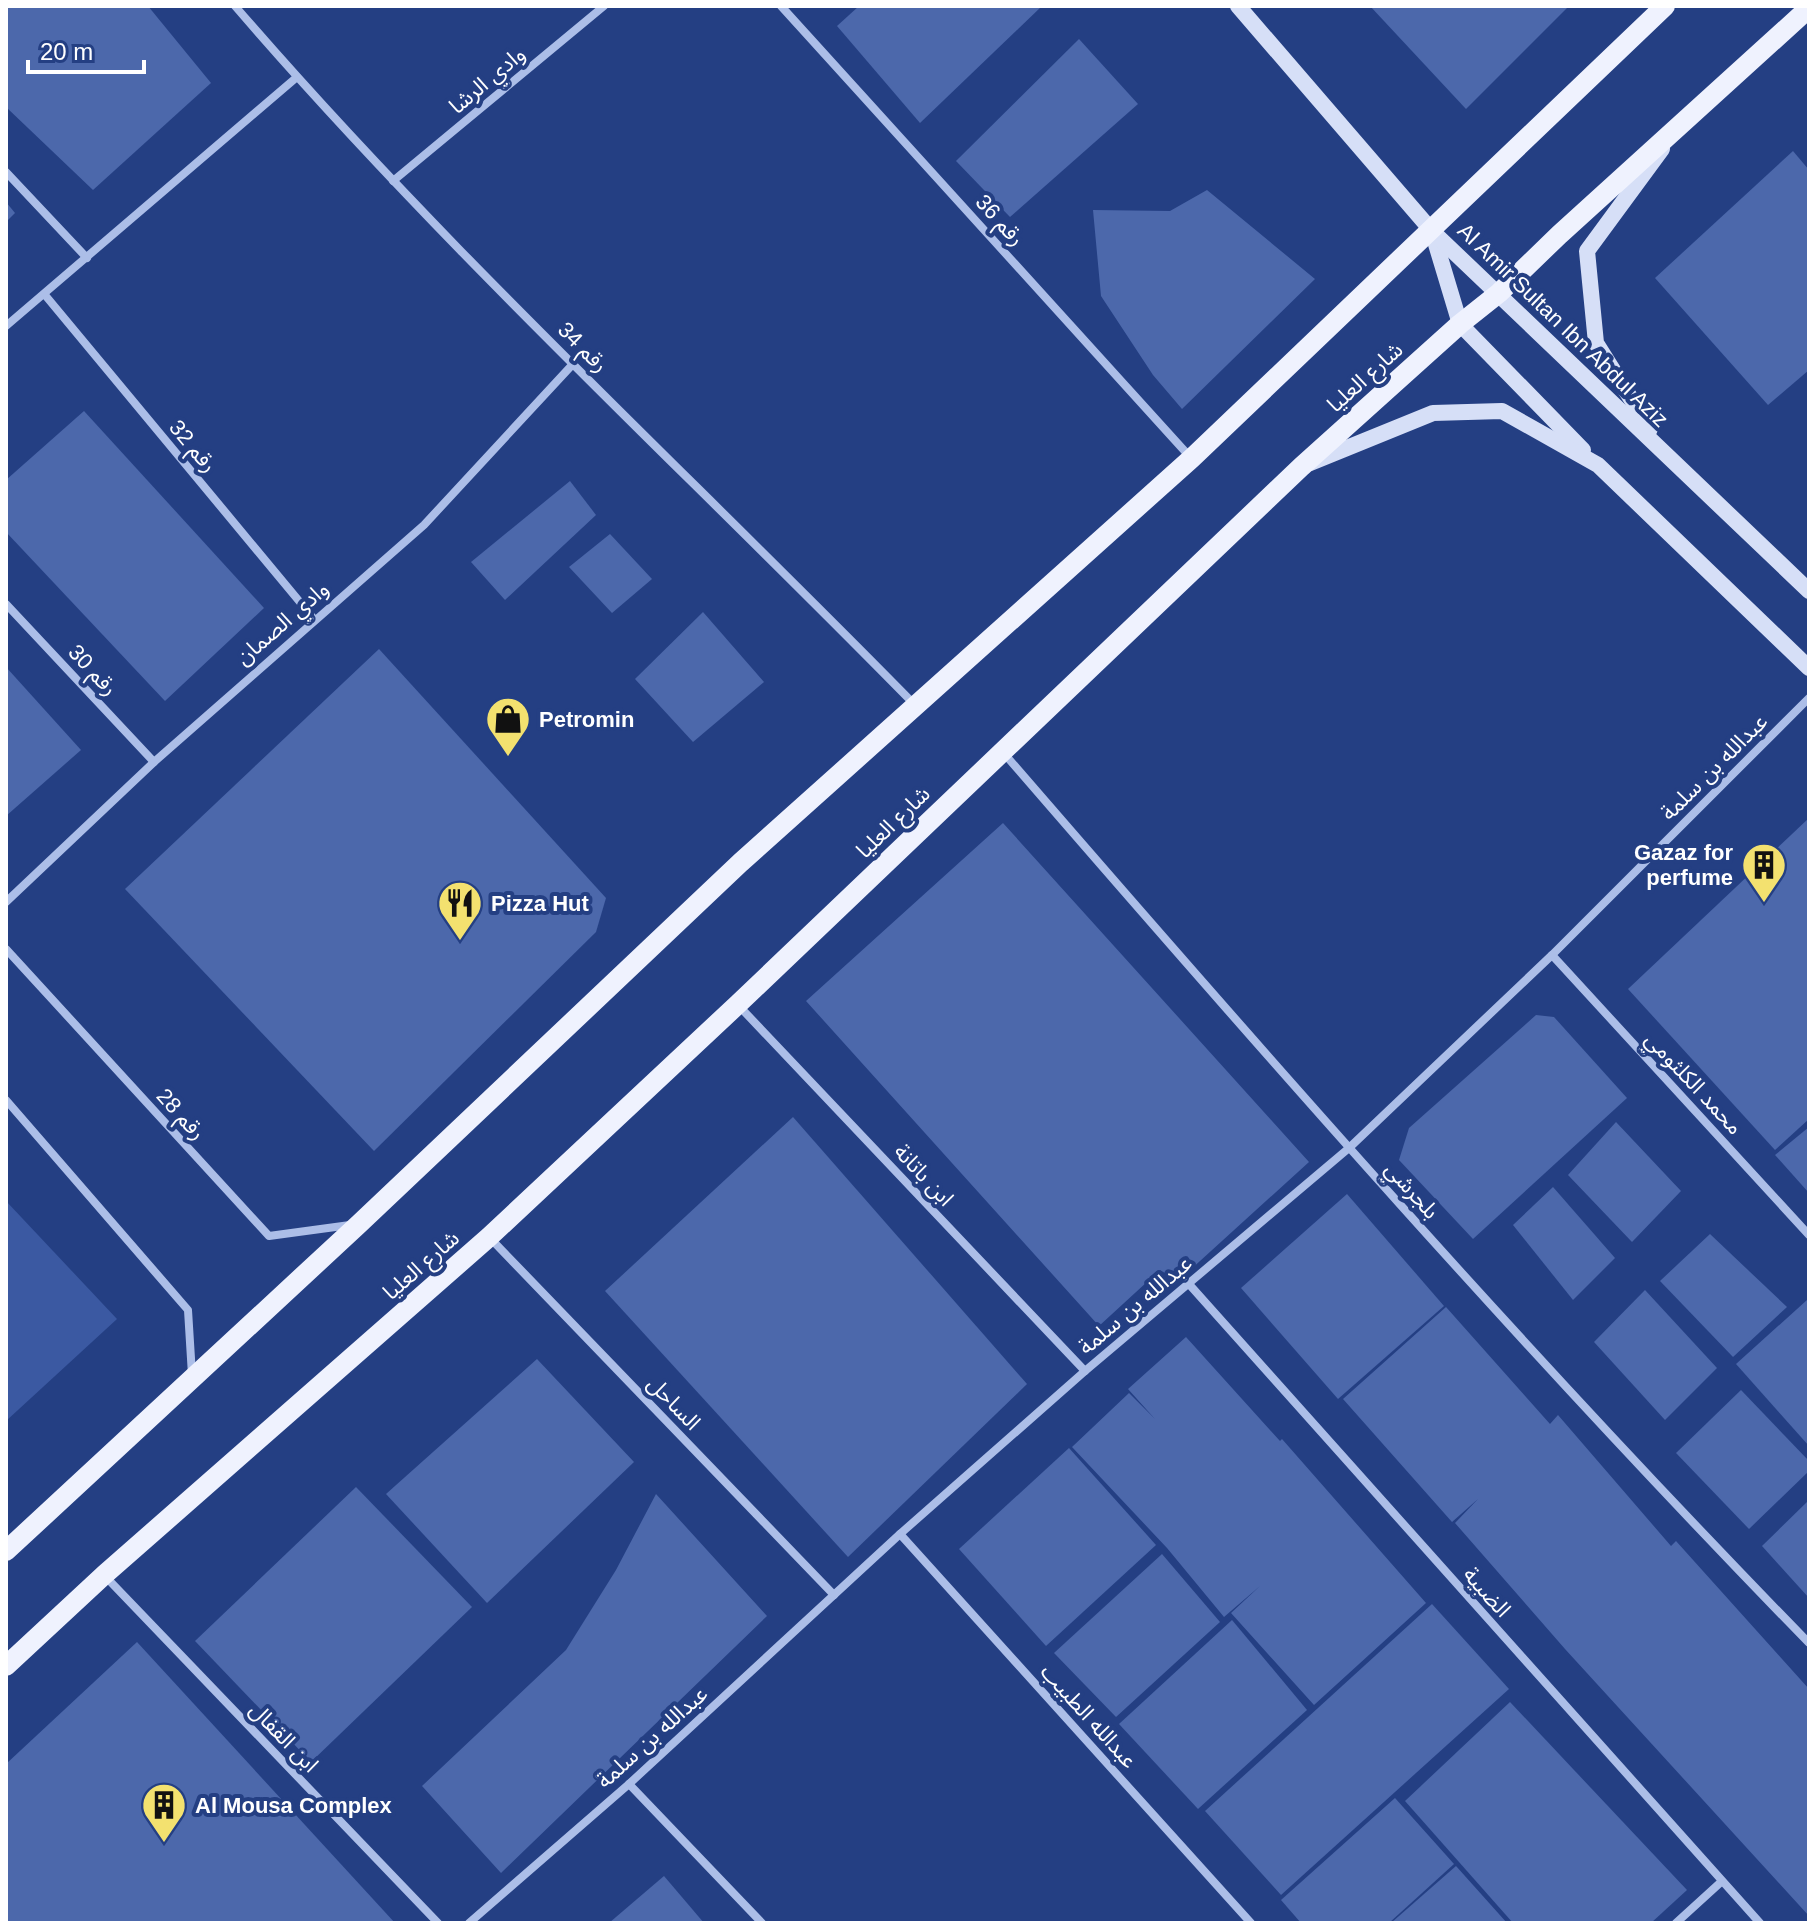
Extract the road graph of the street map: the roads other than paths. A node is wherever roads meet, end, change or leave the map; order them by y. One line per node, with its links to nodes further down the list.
1 (235, 6): 7 (street, رقم 34)
2 (604, 6): 10 (street, وادي الرشا)
3 (781, 6): 19 (street, رقم 36)
4 (1238, 6): 11 (street, Al Amir Sultan Ibn Abdul Aziz)
5 (1665, 6): 11 (main road)
6 (1809, 8): 8 (main road, شارع العليا)
7 (297, 77): 10 (street, رقم 34); 12 (street)
8 (1676, 131): 13 (main road, شارع العليا); 18 (street, Al Amir Sultan Ibn Abdul Aziz)
9 (6, 172): 12 (street)
10 (393, 181): 17 (street, رقم 34)
11 (1432, 231): 13 (street, Al Amir Sultan Ibn Abdul Aziz); 15 (street); 19 (main road)
12 (87, 258): 14 (street)
13 (1499, 293): 15 (main road, شارع العليا); 18 (street, Al Amir Sultan Ibn Abdul Aziz)
14 (45, 295): 16 (street); 24 (street, رقم 32)
15 (1460, 324): 20 (street); 21 (main road, شارع العليا)
16 (6, 326)
17 (573, 364): 24 (street, وادي الصمان); 27 (street, رقم 34)
18 (1663, 451): 22 (street, Al Amir Sultan Ibn Abdul Aziz)
19 (1192, 458): 27 (main road)
20 (1598, 465): 21 (street); 25 (street)
21 (1301, 467): 28 (main road, شارع العليا)
22 (1809, 591)
23 (6, 604): 29 (street, رقم 30)
24 (314, 619): 29 (street, وادي الصمان)
25 (1809, 668)
26 (1809, 698): 32 (street, عبدالله بن سلمة)
27 (915, 705): 36 (main road)
28 (1002, 750): 33 (main road, شارع العليا); 35 (street, بلجرشي)
29 (154, 762): 30 (street, وادي الصمان)
30 (6, 902)
31 (6, 949): 36 (street, رقم 28)
32 (1552, 955): 35 (street, عبدالله بن سلمة); 37 (street, محمد الكلثومي)
33 (738, 1004): 38 (main road, شارع العليا); 40 (street, ابن باتانة)
34 (6, 1100): 41 (street)
35 (1349, 1148): 39 (street, عبدالله بن سلمة); 46 (street, بلجرشي)
36 (359, 1224): 41 (main road)
37 (1809, 1235)
38 (489, 1237): 44 (main road, شارع العليا); 45 (street, الساحل)
39 (1188, 1283): 40 (street, عبدالله بن سلمة); 49 (street, الضبية)
40 (1085, 1371): 42 (street, عبدالله بن سلمة)
41 (192, 1378): 43 (main road)
42 (900, 1534): 45 (street, عبدالله بن سلمة); 53 (street, عبدالله الطبيب)
43 (6, 1551)
44 (104, 1575): 47 (main road, شارع العليا); 50 (street, ابن القفال)
45 (834, 1595): 48 (street, عبدالله بن سلمة)
46 (1809, 1643)
47 (6, 1666)
48 (629, 1784): 51 (street, عبدالله بن سلمة); 52 (street)
49 (1721, 1882): 54 (street); 55 (street, الضبية)
50 (438, 1923)
51 (469, 1923)
52 (762, 1923)
53 (1251, 1923)
54 (1676, 1923)
55 (1760, 1923)

